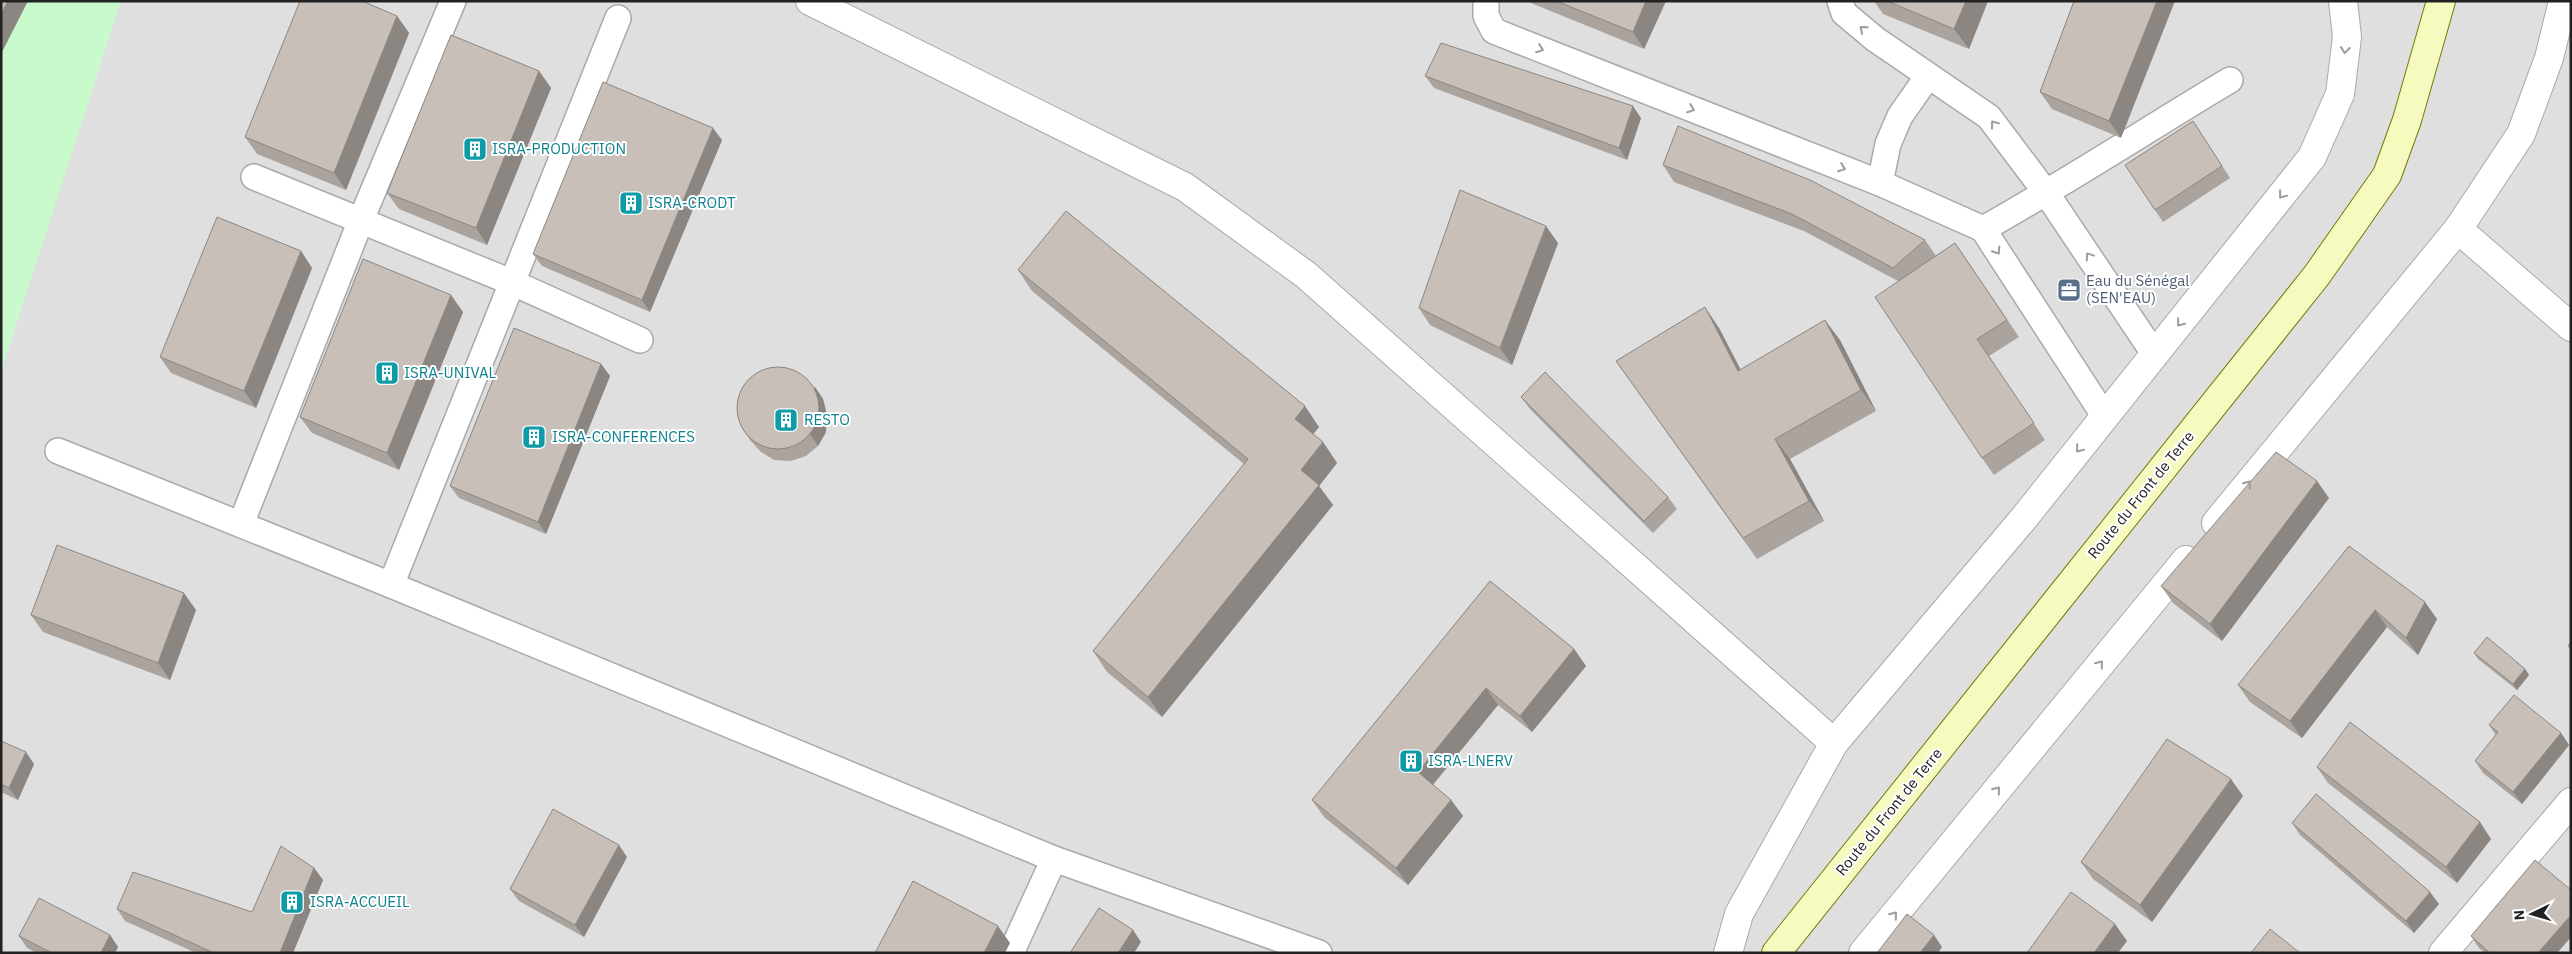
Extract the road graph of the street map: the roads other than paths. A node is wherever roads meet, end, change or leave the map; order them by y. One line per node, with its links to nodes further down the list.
1 (453, 1): 14 (lane)
2 (810, 1): 25 (street)
3 (1486, 1): 12 (lane, one-way to 12)
4 (1840, 1): 9 (lane, one-way to 4)
5 (2343, 1): 20 (street, one-way to 20)
6 (2441, 1): 32 (main road, Route du Front de Terre)
7 (2563, 1): 16 (street)
8 (618, 18): 17 (lane)
9 (1928, 76): 12 (lane); 13 (lane, one-way to 9)
10 (2230, 80): 13 (lane)
11 (254, 177): 14 (lane)
12 (1880, 183): 15 (lane)
13 (2047, 194): 15 (lane); 20 (lane, one-way to 13)
14 (361, 220): 17 (lane); 23 (lane)
15 (1983, 229): 21 (lane, one-way to 21)
16 (2458, 229): 18 (street); 33 (street, one-way to 16)
17 (511, 282): 19 (lane); 24 (lane)
18 (2571, 327)
19 (640, 340)
20 (2154, 355): 21 (street)
21 (2105, 417): 25 (street, one-way to 25)
22 (58, 451): 23 (lane)
23 (241, 524): 24 (lane)
24 (391, 585): 27 (lane)
25 (1834, 743): 31 (street)
26 (2571, 802): 28 (street)
27 (1054, 859): 29 (lane); 30 (lane)
28 (2448, 951)
29 (1011, 953)
30 (1319, 953)
31 (1728, 953)
32 (1776, 953)
33 (1863, 953)

